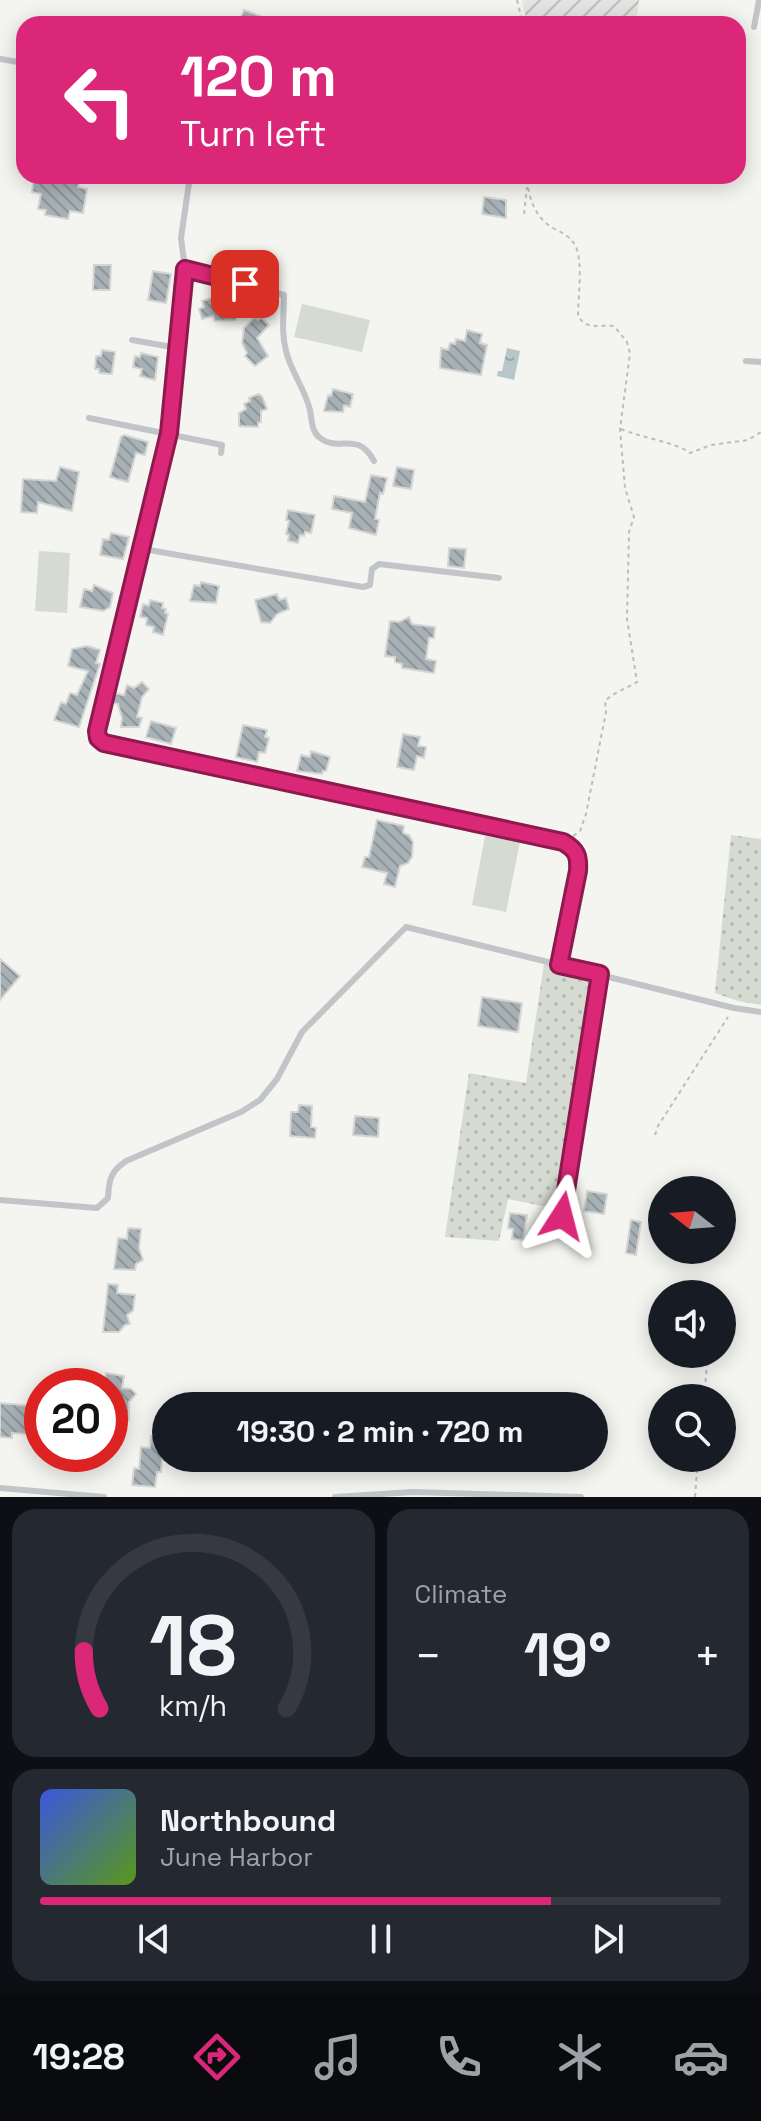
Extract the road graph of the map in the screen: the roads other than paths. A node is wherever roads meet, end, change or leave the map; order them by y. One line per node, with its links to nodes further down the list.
1 (759, 0): 2 (lane)
2 (754, 27)
3 (189, 184): 4 (lane)
4 (185, 269): 6 (lane); 12 (lane)
5 (132, 340): 6 (lane)
6 (178, 348): 10 (lane)
7 (746, 361): 8 (lane)
8 (761, 362)
9 (89, 418): 10 (lane)
10 (169, 433): 11 (lane); 13 (lane)
11 (221, 453)
12 (374, 461)
13 (143, 549): 14 (lane); 15 (lane)
14 (499, 578)
15 (559, 965): 16 (lane); 18 (lane)
16 (600, 974): 17 (lane); 19 (lane)
17 (761, 1012)
18 (0, 1200)
19 (562, 1216)
20 (0, 1488): 21 (lane)
21 (104, 1497)
22 (335, 1497): 23 (lane)
23 (581, 1497)

